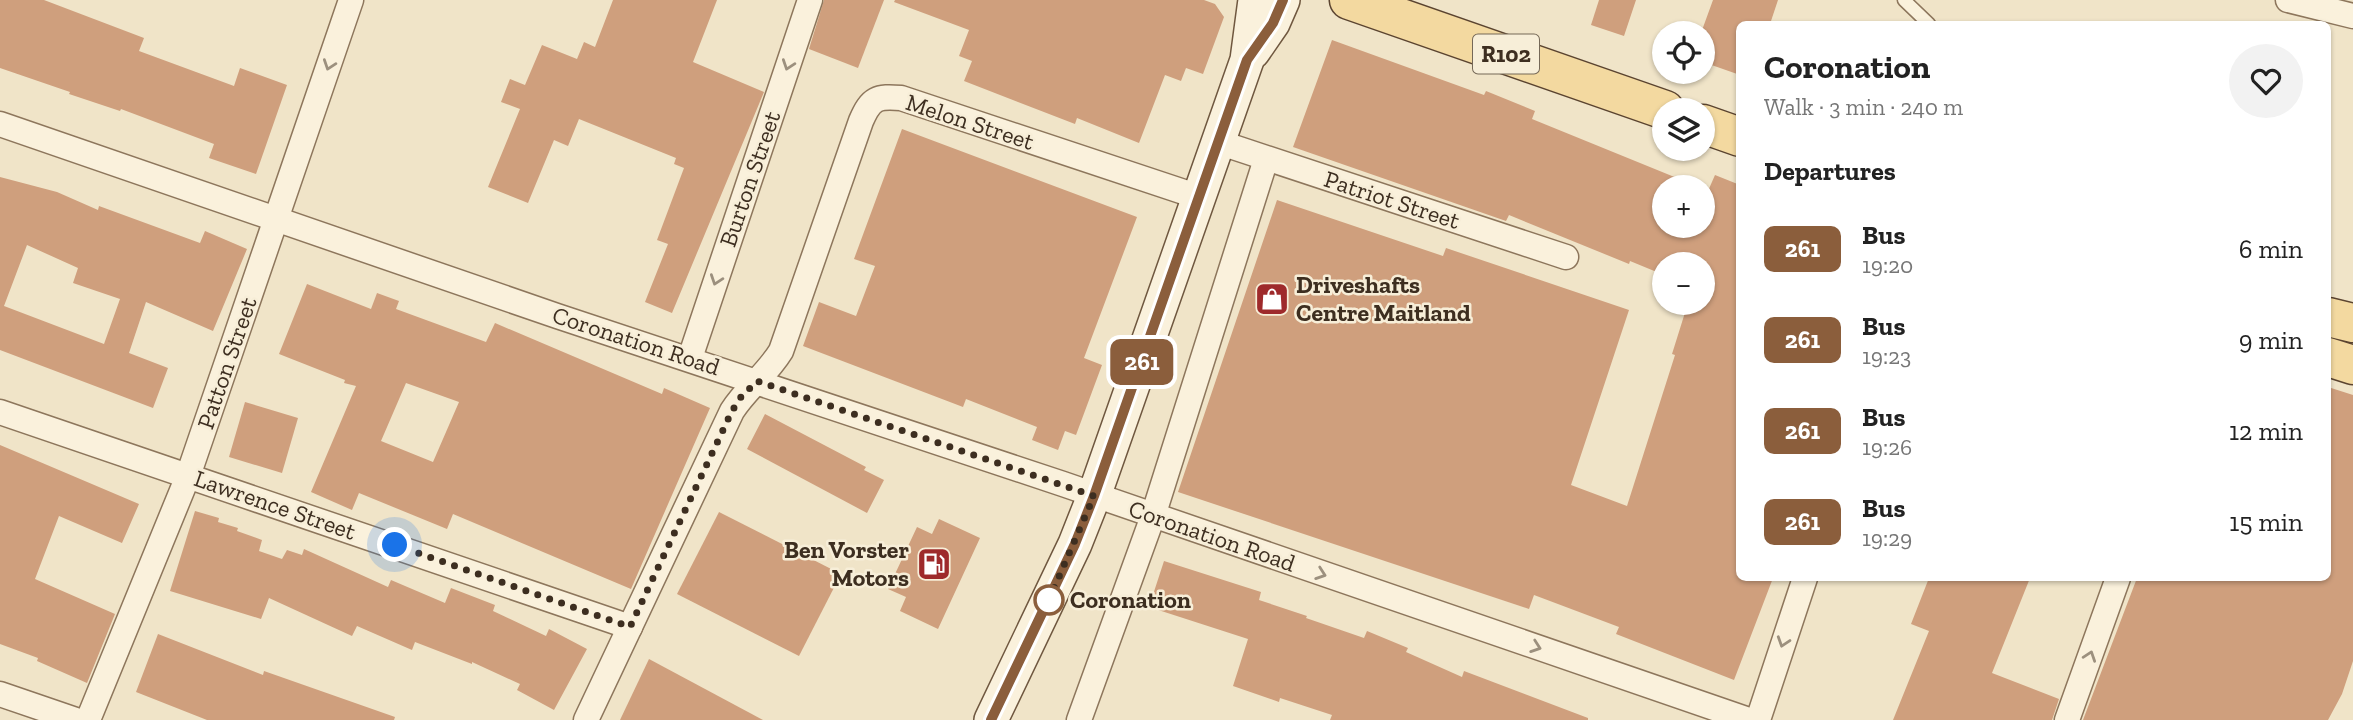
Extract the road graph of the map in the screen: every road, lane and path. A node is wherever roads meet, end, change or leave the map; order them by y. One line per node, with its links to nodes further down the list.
1 (351, 0): 18 (street, Patton Street, one-way to 18)
2 (810, 0): 23 (street, Burton Street, one-way to 23)
3 (1255, 0): 10 (main road)
4 (1283, 0): 10 (main road)
5 (1349, 0): 11 (main road, R102)
6 (1904, 0): 9 (lane)
7 (2288, 0): 8 (street)
8 (2353, 16)
9 (1926, 21)
10 (1247, 60): 15 (main road)
11 (1652, 105)
12 (0, 124): 18 (street, Coronation Road)
13 (1715, 128): 14 (main road)
14 (1736, 136)
15 (1218, 142): 16 (street, Patriot Street); 17 (main road)
16 (1266, 159): 19 (street, Patriot Street); 29 (street)
17 (1199, 197): 25 (street, Melon Street); 28 (main road)
18 (277, 218): 23 (street, Coronation Road); 27 (street, Patton Street)
19 (1566, 257)
20 (2331, 318): 21 (main road)
21 (2353, 323)
22 (2331, 357): 24 (main road)
23 (690, 358): 25 (street, Coronation Road)
24 (2353, 365)
25 (757, 381): 28 (street, Coronation Road); 32 (street)
26 (0, 412): 27 (street, Lawrence Street)
27 (188, 476): 32 (street, Lawrence Street); 35 (street, Patton Street)
28 (1094, 496): 29 (street, Coronation Road); 37 (main road)
29 (1153, 516): 38 (street); 39 (street, Coronation Road, one-way to 39)
30 (1804, 581): 40 (street, one-way to 40)
31 (2117, 581): 41 (street, one-way to 31)
32 (630, 627): 36 (street)
33 (0, 694): 34 (street)
34 (76, 720)
35 (88, 720)
36 (586, 720)
37 (991, 720)
38 (1079, 720)
39 (1749, 720)
40 (1758, 720)
41 (2067, 720)

